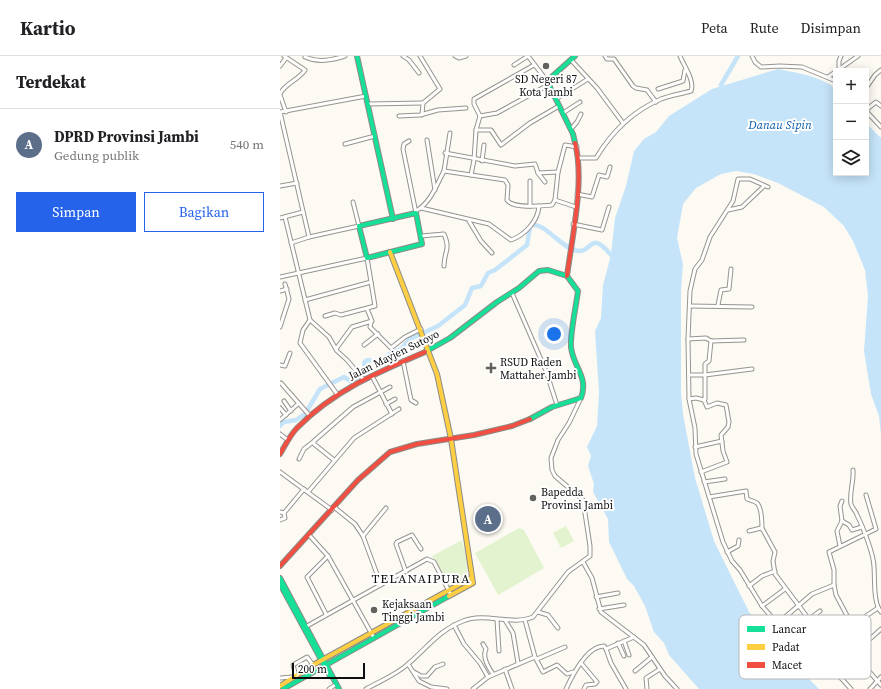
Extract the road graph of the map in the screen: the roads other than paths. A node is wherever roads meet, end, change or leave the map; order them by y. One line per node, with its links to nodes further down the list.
1 (345, 56): 15 (street)
2 (357, 56): 33 (street)
3 (403, 56): 24 (street)
4 (420, 56): 37 (street)
5 (455, 56): 6 (street)
6 (466, 56)
7 (528, 56): 17 (street); 19 (street)
8 (575, 56): 16 (street)
9 (605, 56): 36 (street)
10 (680, 56): 22 (street)
11 (752, 56): 26 (street)
12 (841, 56): 20 (street)
13 (858, 56): 21 (street)
14 (285, 57): 18 (street); 32 (street)
15 (305, 57)
16 (570, 60): 27 (street); 29 (street)
17 (534, 65): 29 (street); 49 (street)
18 (280, 66)
19 (514, 66)
20 (839, 68)
21 (840, 68)
22 (685, 70): 31 (street); 36 (street)
23 (881, 70): 30 (street)
24 (419, 73)
25 (833, 73): 26 (street)
26 (828, 77): 28 (street)
27 (588, 79): 34 (street); 50 (street)
28 (833, 80)
29 (548, 83): 34 (street); 49 (street)
30 (869, 84)
31 (658, 89)
32 (280, 94): 43 (street)
33 (366, 96): 38 (street); 43 (street)
34 (556, 99): 39 (street)
35 (580, 102): 44 (street)
36 (656, 102): 50 (street)
37 (423, 103): 38 (street); 47 (street)
38 (368, 104): 55 (street)
39 (559, 106): 44 (street); 53 (street)
40 (881, 106): 42 (street)
41 (466, 108): 47 (street)
42 (869, 108)
43 (286, 112): 72 (street)
44 (563, 113): 52 (street)
45 (581, 114): 52 (street)
46 (869, 114): 51 (street)
47 (422, 115): 48 (street)
48 (399, 116)
49 (480, 116): 53 (street)
50 (623, 123): 62 (street)
51 (881, 127)
52 (571, 129): 60 (street)
53 (476, 130): 63 (street)
54 (450, 133): 61 (street)
55 (375, 136): 58 (street); 88 (street)
56 (427, 140): 74 (street)
57 (409, 142): 85 (street)
58 (345, 144)
59 (484, 145): 64 (street)
60 (578, 147): 62 (street); 67 (street)
61 (445, 154): 63 (street); 66 (street)
62 (579, 158): 75 (street)
63 (474, 160): 64 (street); 69 (street)
64 (482, 161): 68 (street)
65 (610, 167): 75 (street)
66 (444, 171): 69 (street); 74 (street)
67 (558, 172): 68 (street); 76 (street)
68 (538, 174): 71 (street)
69 (470, 175): 78 (street)
70 (530, 181): 78 (street)
71 (545, 182)
72 (297, 183): 73 (street); 84 (street)
73 (280, 186)
74 (435, 190): 82 (street)
75 (577, 194): 80 (street)
76 (555, 200): 79 (street); 80 (street)
77 (353, 202): 91 (street)
78 (530, 206): 79 (street)
79 (538, 206): 89 (street)
80 (576, 207): 90 (street)
81 (609, 207): 90 (street)
82 (421, 208): 85 (street); 89 (street)
83 (728, 210): 83 (street); 110 (street)
84 (303, 212): 86 (street); 93 (street)
85 (416, 212): 88 (street); 92 (street)
86 (285, 217): 87 (street); 94 (street)
87 (280, 218)
88 (393, 218): 91 (street)
89 (468, 220): 96 (street)
90 (573, 224): 101 (street)
91 (359, 226): 93 (street); 97 (street)
92 (421, 236): 95 (street); 98 (street)
93 (309, 238): 94 (street)
94 (291, 243): 100 (street)
95 (390, 252): 97 (street); 119 (street)
96 (492, 253)
97 (367, 258): 100 (street); 103 (street)
98 (444, 266)
99 (731, 269): 109 (street)
100 (298, 274): 102 (street); 108 (street)
101 (568, 276): 107 (street, Jalan Mayjen Sutoyo); 139 (street)
102 (280, 277)
103 (371, 282): 108 (street); 112 (street)
104 (285, 284): 105 (street)
105 (287, 289): 106 (street); 113 (street)
106 (280, 291)
107 (512, 293): 126 (street, Jalan Mayjen Sutoyo); 147 (street)
108 (305, 300): 116 (street)
109 (718, 305): 110 (street); 111 (street)
110 (690, 306): 121 (street)
111 (752, 307)
112 (367, 309): 115 (street); 117 (street)
113 (285, 311): 114 (street); 118 (street)
114 (280, 312)
115 (325, 316)
116 (310, 320): 125 (street); 138 (street)
117 (371, 322): 120 (street); 125 (street)
118 (280, 328)
119 (421, 330): 120 (street); 126 (street)
120 (378, 334): 124 (street)
121 (688, 339): 123 (street); 131 (street)
122 (744, 340): 123 (street)
123 (712, 341): 132 (street)
124 (364, 346)
125 (336, 349): 133 (street)
126 (429, 350): 128 (street, Jalan Mayjen Sutoyo); 156 (street)
127 (290, 353): 129 (street)
128 (403, 361): 134 (street, Jalan Mayjen Sutoyo); 144 (street)
129 (280, 366)
130 (752, 369): 132 (street)
131 (689, 375): 132 (street); 141 (street)
132 (705, 375): 142 (street)
133 (361, 376): 134 (street, Jalan Mayjen Sutoyo); 138 (street, Jalan Mayjen Sutoyo)
134 (372, 376): 137 (street)
135 (282, 383): 145 (street)
136 (390, 387): 137 (street)
137 (380, 392): 146 (street); 159 (street)
138 (337, 394): 153 (street, Jalan Mayjen Sutoyo)
139 (581, 398): 147 (street); 191 (street)
140 (395, 399): 146 (street)
141 (689, 399): 142 (street); 160 (street)
142 (704, 400): 158 (street)
143 (284, 401): 150 (street)
144 (416, 403)
145 (298, 404): 150 (street); 153 (street)
146 (386, 404): 151 (street)
147 (557, 405): 156 (street)
148 (280, 408): 152 (street)
149 (399, 409): 151 (street)
150 (291, 410): 152 (street)
151 (392, 414): 163 (street)
152 (286, 415): 154 (street)
153 (309, 415): 157 (street, Jalan Mayjen Sutoyo)
154 (280, 420)
155 (280, 434): 157 (street)
156 (451, 439): 174 (street); 196 (street)
157 (288, 440): 161 (street, Jalan Mayjen Sutoyo)
158 (722, 441): 160 (street); 166 (street)
159 (313, 442): 162 (street); 163 (street)
160 (695, 447): 166 (street)
161 (280, 454)
162 (299, 459)
163 (334, 460): 170 (street)
164 (853, 470): 180 (street)
165 (280, 472): 169 (street)
166 (701, 472): 168 (street)
167 (725, 479): 168 (street)
168 (704, 482): 172 (street)
169 (304, 489): 170 (street); 177 (street)
170 (308, 492): 174 (street)
171 (866, 495): 183 (street)
172 (709, 497): 181 (street); 189 (street)
173 (842, 501): 179 (street)
174 (333, 508): 184 (street); 185 (street)
175 (386, 508): 185 (street)
176 (280, 512): 177 (street)
177 (284, 513): 178 (street)
178 (280, 520)
179 (842, 521): 180 (street); 187 (street)
180 (862, 527): 183 (street)
181 (762, 529): 182 (street); 193 (street)
182 (750, 531)
183 (864, 534): 187 (street); 207 (street)
184 (309, 535): 190 (street); 192 (street)
185 (363, 536): 199 (street)
186 (739, 540): 189 (street)
187 (840, 546): 197 (street)
188 (421, 549): 194 (street)
189 (727, 552): 200 (street)
190 (328, 556): 208 (street); 217 (street)
191 (583, 562): 206 (street); 215 (street)
192 (280, 566)
193 (775, 571): 200 (street); 201 (street)
194 (406, 572): 199 (street); 202 (street)
195 (280, 578): 198 (street)
196 (471, 578): 202 (street); 205 (street)
197 (834, 584): 209 (street); 222 (street)
198 (282, 585): 227 (street); 245 (street)
199 (381, 585): 208 (street)
200 (749, 586): 211 (street)
201 (785, 589): 209 (street); 211 (street)
202 (448, 590): 205 (street); 231 (street)
203 (618, 593): 206 (street)
204 (881, 594): 207 (street)
205 (451, 595): 233 (street)
206 (596, 596): 213 (street)
207 (877, 596): 212 (street)
208 (352, 601): 217 (street); 231 (street)
209 (797, 605): 219 (street); 220 (street)
210 (624, 606): 213 (street)
211 (762, 606): 218 (street)
212 (878, 608): 216 (street); 223 (street)
213 (600, 609): 232 (street)
214 (820, 611): 221 (street)
215 (538, 612): 226 (street); 229 (street)
216 (881, 612)
217 (326, 614): 227 (street)
218 (770, 615)
219 (786, 615)
220 (804, 615)
221 (815, 615)
222 (848, 615)
223 (868, 615)
224 (497, 620): 225 (street); 228 (street); 240 (street)
225 (505, 620): 226 (street); 246 (street)
226 (525, 620): 244 (street)
227 (306, 626): 245 (street)
228 (454, 626): 248 (street); 260 (street)
229 (558, 628)
230 (881, 629): 234 (street)
231 (371, 633): 233 (street); 245 (street)
232 (634, 637): 235 (street); 243 (street)
233 (374, 638): 251 (street)
234 (871, 638)
235 (624, 641): 236 (street); 241 (street)
236 (618, 643): 239 (street); 242 (street)
237 (483, 644): 257 (street)
238 (565, 647): 244 (street)
239 (606, 649): 247 (street); 276 (street)
240 (499, 651)
241 (629, 655)
242 (624, 656)
243 (652, 657): 253 (street); 255 (street)
244 (536, 658): 246 (street); 254 (street)
245 (322, 660): 250 (street); 251 (street)
246 (518, 663): 252 (street)
247 (581, 663): 254 (street); 275 (street)
248 (408, 664): 256 (street); 270 (street)
249 (443, 664): 256 (street)
250 (313, 665): 259 (street); 259 (street)
251 (325, 665): 267 (street); 268 (street)
252 (505, 669): 257 (street); 273 (street)
253 (660, 669): 277 (street); 278 (street)
254 (575, 671): 274 (street)
255 (635, 671)
256 (412, 672): 271 (street)
257 (494, 674): 260 (street)
258 (871, 674): 264 (street)
259 (295, 676): 262 (street); 266 (street)
260 (488, 677): 272 (street)
261 (881, 677): 264 (street)
262 (280, 678)
263 (843, 679): 279 (street)
264 (877, 681): 265 (street); 280 (street)
265 (881, 685)
266 (280, 686)
267 (337, 688): 269 (street)
268 (283, 689)
269 (328, 689)
270 (366, 689)
271 (447, 689)
272 (473, 689)
273 (512, 689)
274 (566, 689)
275 (584, 689)
276 (626, 689)
277 (647, 689)
278 (676, 689)
279 (851, 689)
280 (870, 689)

